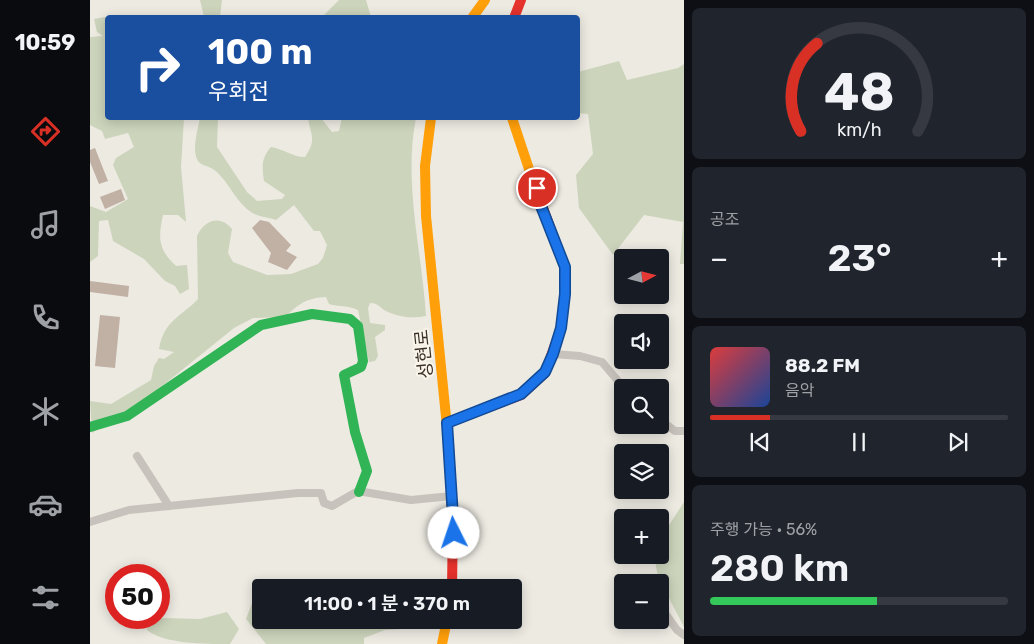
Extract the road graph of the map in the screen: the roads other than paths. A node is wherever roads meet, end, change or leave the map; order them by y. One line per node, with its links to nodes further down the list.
1 (486, 0): 3 (main road)
2 (521, 0): 4 (main road)
3 (474, 15)
4 (515, 15)
5 (430, 120): 9 (main road, 성현로)
6 (513, 120): 7 (main road)
7 (553, 354): 8 (street); 9 (main road)
8 (616, 379)
9 (447, 423): 15 (main road, 성현로)
10 (90, 426): 14 (main road)
11 (669, 427): 12 (street)
12 (684, 431)
13 (136, 456): 16 (street)
14 (359, 492): 15 (street); 16 (street)
15 (452, 496): 18 (main road, 성현로)
16 (169, 506): 17 (street)
17 (90, 522)
18 (452, 579)
19 (669, 620): 21 (street)
20 (445, 629): 22 (main road)
21 (684, 635)
22 (442, 644)

